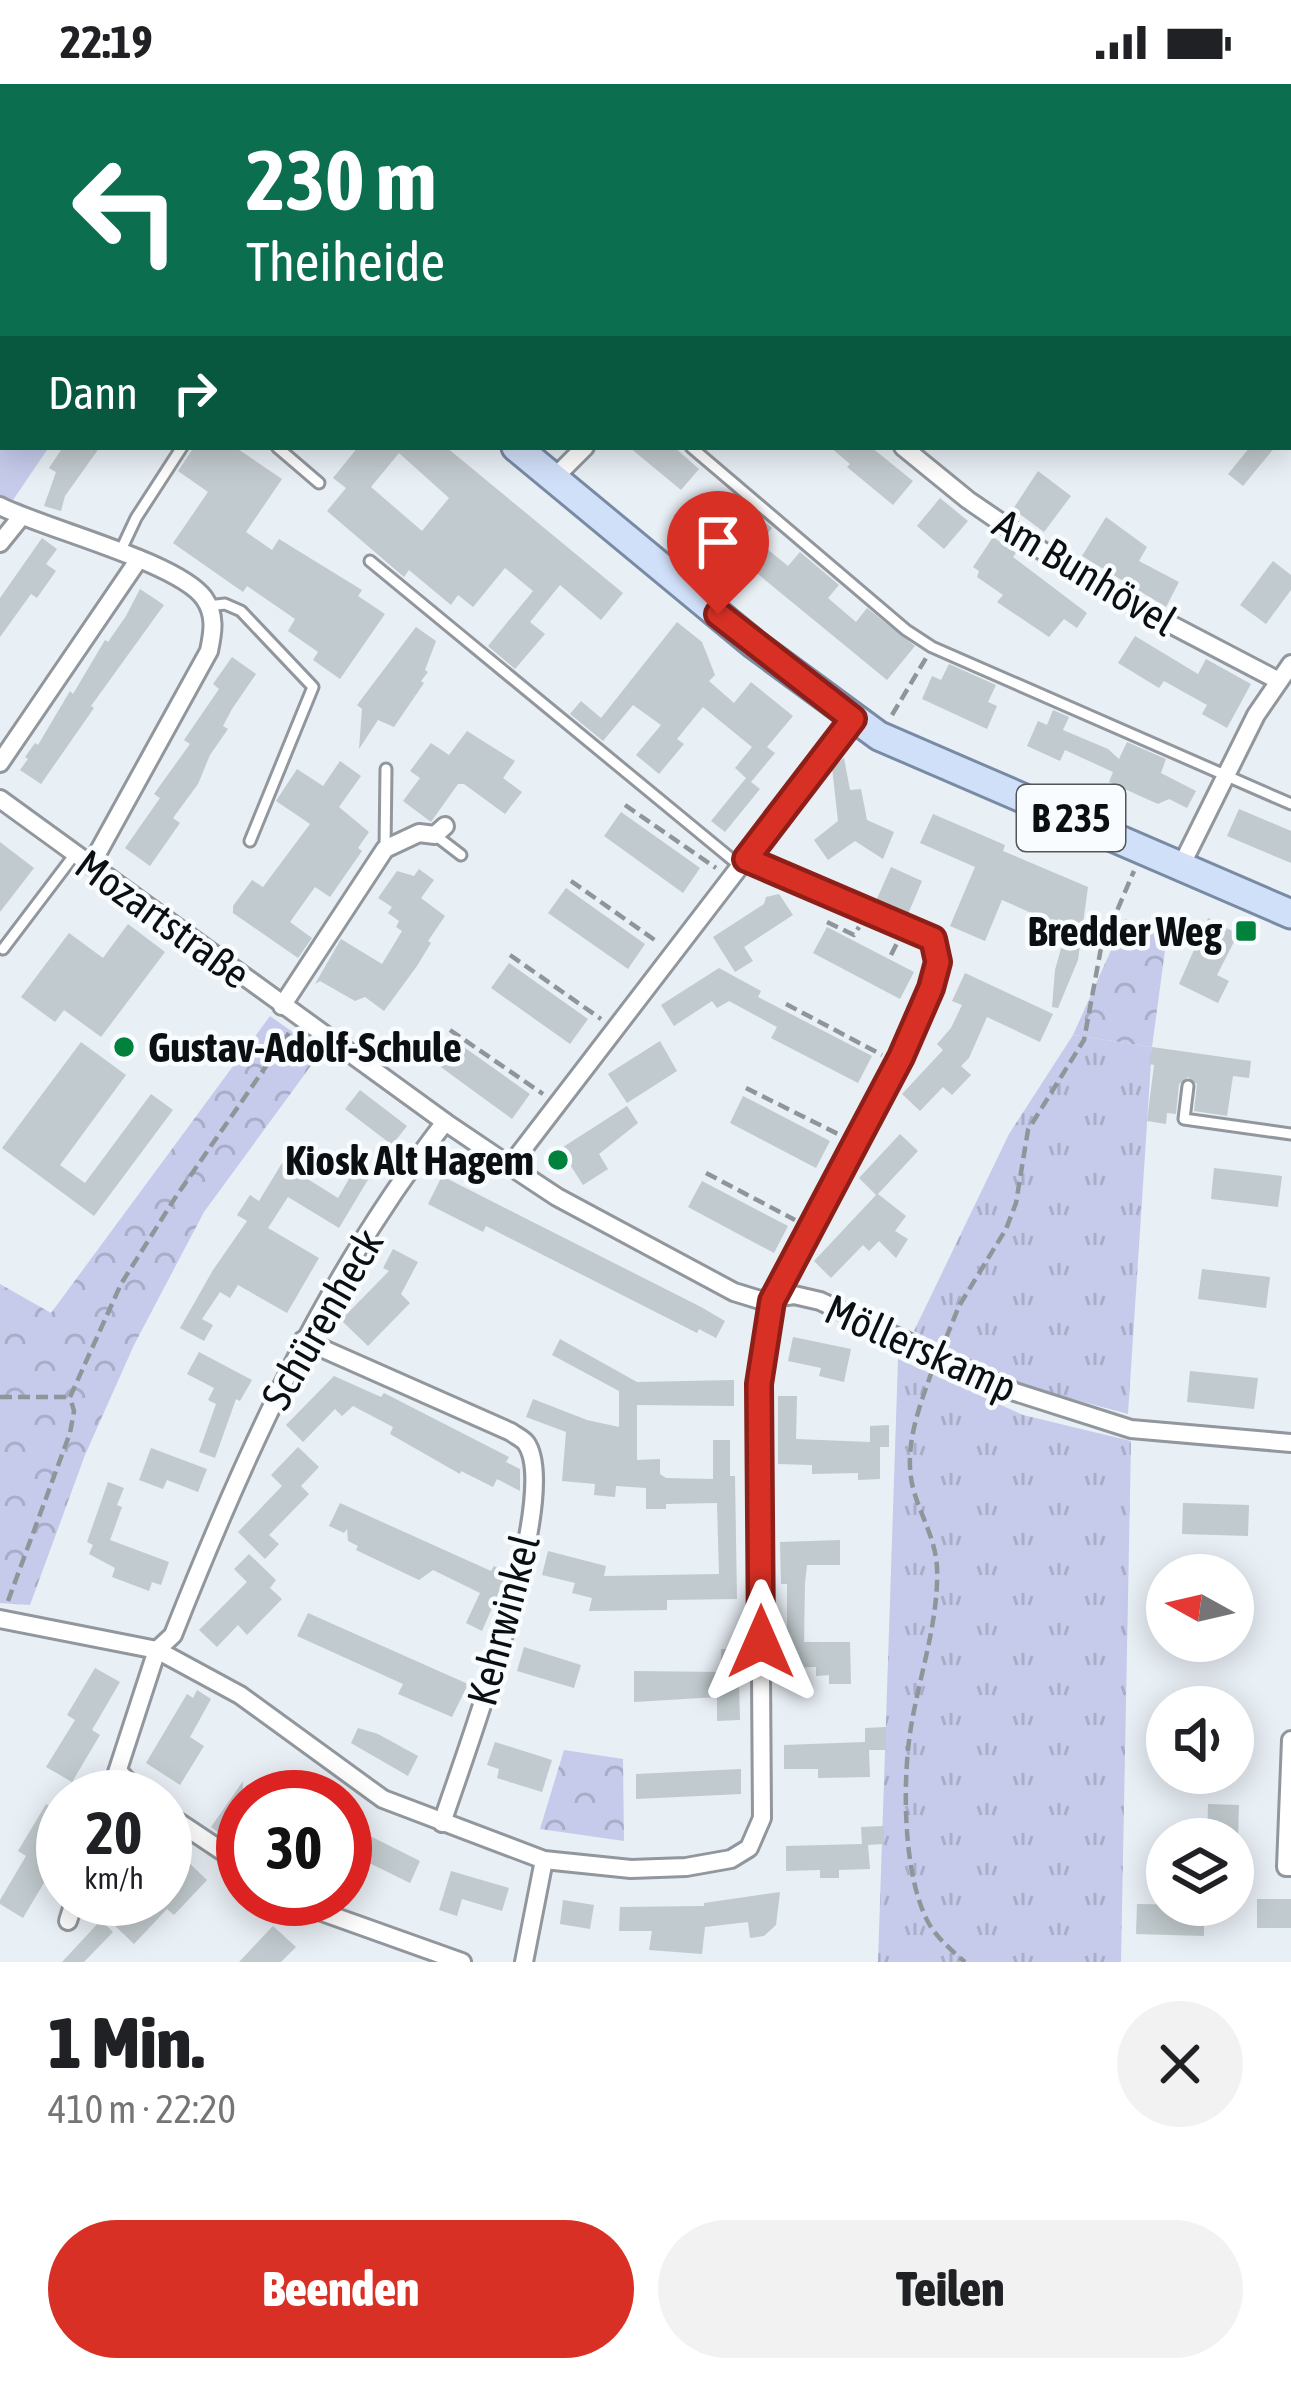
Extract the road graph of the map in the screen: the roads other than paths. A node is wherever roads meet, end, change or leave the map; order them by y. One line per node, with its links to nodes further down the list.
1 (180, 450): 12 (lane)
2 (280, 450): 8 (lane)
3 (520, 450): 7 (main road, B 235)
4 (582, 450): 7 (street)
5 (695, 450): 21 (lane)
6 (906, 450): 17 (street, Am Bunhövel)
7 (554, 478): 18 (main road, B 235)
8 (319, 483)
9 (0, 506): 10 (street)
10 (21, 517): 11 (street); 12 (street)
11 (0, 543)
12 (120, 552): 13 (street)
13 (139, 560): 15 (street); 19 (street)
14 (370, 561): 30 (lane)
15 (208, 606): 25 (lane); 28 (street)
16 (1291, 664): 17 (street)
17 (1279, 681): 21 (street)
18 (853, 719): 29 (main road, B 235); 30 (street)
19 (0, 764)
20 (386, 769): 26 (lane)
21 (1225, 776): 23 (lane); 29 (street)
22 (0, 799): 28 (street, Mozartstraße)
23 (1291, 804)
24 (440, 831): 26 (street); 27 (lane)
25 (250, 841)
26 (385, 849): 33 (street)
27 (461, 855)
28 (83, 860): 32 (lane); 33 (street, Mozartstraße)
29 (1181, 866): 31 (main road, B 235)
30 (739, 868): 37 (street); 38 (street)
31 (1291, 914)
32 (3, 949)
33 (282, 1006): 35 (street, Mozartstraße)
34 (1188, 1086): 36 (lane)
35 (445, 1122): 37 (street); 39 (street, Schürenheck)
36 (1291, 1134)
37 (510, 1166): 38 (street, Möllerskamp)
38 (772, 1301): 40 (street, Möllerskamp); 46 (street)
39 (303, 1340): 42 (street, Schürenheck); 45 (street, Kehrwinkel)
40 (1291, 1443)
41 (0, 1621): 42 (street)
42 (157, 1650): 44 (street, Schürenheck); 45 (street)
43 (1291, 1740): 47 (street)
44 (118, 1770)
45 (442, 1822): 46 (street)
46 (544, 1859): 50 (street)
47 (1289, 1867)
48 (361, 1926): 49 (street)
49 (462, 1962)
50 (524, 1962)

